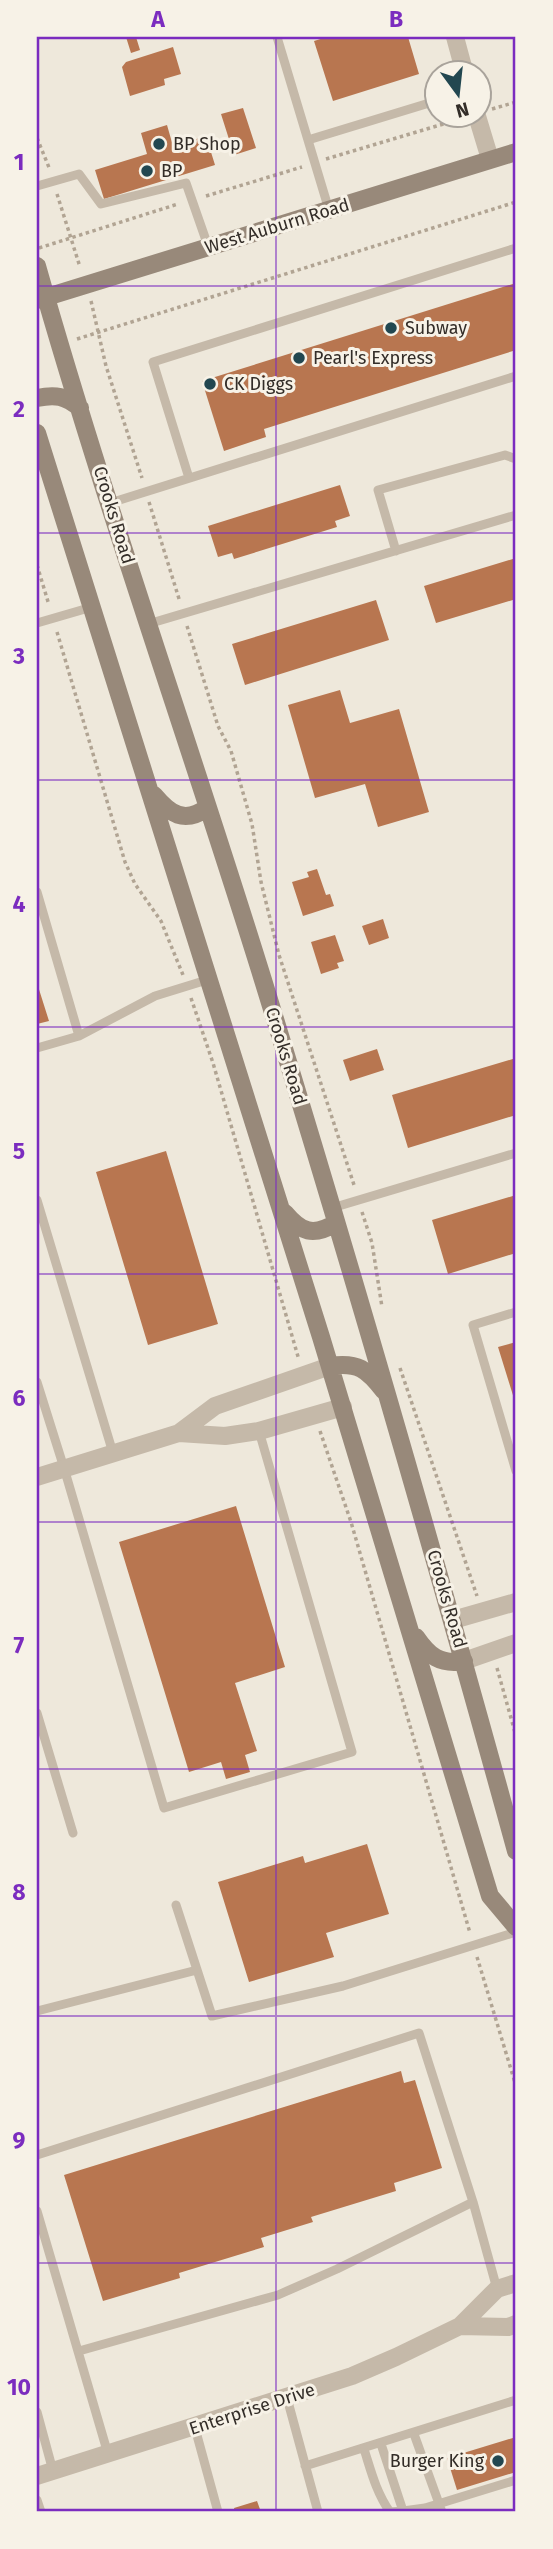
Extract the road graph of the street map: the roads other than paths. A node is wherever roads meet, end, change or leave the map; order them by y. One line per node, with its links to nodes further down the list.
1 (277, 37): 6 (lane)
2 (455, 37): 3 (street)
3 (461, 60)
4 (424, 105): 6 (lane)
5 (481, 130): 8 (street)
6 (308, 140): 10 (lane)
7 (516, 152): 8 (main road, West Auburn Road)
8 (490, 159): 10 (main road, West Auburn Road)
9 (37, 186): 11 (lane)
10 (329, 210): 11 (main road, West Auburn Road)
11 (208, 246): 14 (main road, West Auburn Road)
12 (516, 248): 20 (lane)
13 (37, 266): 14 (main road, Crooks Road)
14 (41, 298): 17 (main road, Crooks Road)
15 (516, 376): 20 (lane)
16 (37, 398): 17 (main road)
17 (80, 408): 21 (main road, Crooks Road)
18 (37, 433): 24 (main road)
19 (516, 459): 23 (lane)
20 (189, 478): 21 (lane)
21 (110, 503): 26 (main road, Crooks Road)
22 (516, 515): 23 (lane)
23 (396, 551): 26 (lane)
24 (92, 607): 25 (lane); 27 (main road)
25 (37, 624)
26 (148, 624): 28 (main road, Crooks Road)
27 (149, 789): 28 (main road); 30 (main road)
28 (207, 808): 36 (main road, Crooks Road)
29 (37, 892): 31 (lane)
30 (210, 979): 31 (lane); 35 (main road)
31 (79, 1036): 32 (lane)
32 (37, 1048)
33 (516, 1153): 36 (lane)
34 (37, 1200): 44 (lane)
35 (280, 1207): 36 (main road); 38 (main road)
36 (334, 1215): 40 (main road, Crooks Road)
37 (516, 1312): 46 (lane)
38 (330, 1366): 40 (main road); 41 (main road); 43 (street)
39 (37, 1382): 45 (lane)
40 (388, 1396): 49 (main road, Crooks Road)
41 (342, 1407): 42 (street); 50 (main road)
42 (259, 1432): 43 (street); 45 (lane)
43 (179, 1433): 44 (street)
44 (113, 1453): 45 (street)
45 (64, 1468): 47 (street)
46 (516, 1471)
47 (37, 1477)
48 (516, 1602): 49 (street)
49 (453, 1620): 52 (main road, Crooks Road)
50 (409, 1628): 52 (main road); 57 (main road)
51 (516, 1643): 52 (street)
52 (464, 1661): 55 (main road, Crooks Road)
53 (37, 1713): 54 (lane)
54 (74, 1833)
55 (516, 1851)
56 (176, 1905): 58 (lane)
57 (516, 1930): 58 (lane)
58 (197, 1970): 59 (lane)
59 (37, 2011)
60 (37, 2155): 61 (lane)
61 (473, 2203): 64 (lane); 67 (lane)
62 (37, 2211): 67 (lane)
63 (516, 2283): 64 (street, Enterprise Drive)
64 (497, 2289): 66 (street, Enterprise Drive)
65 (516, 2325): 66 (street, Enterprise Drive)
66 (460, 2326): 68 (street, Enterprise Drive)
67 (79, 2351): 75 (lane)
68 (287, 2398): 71 (street, Enterprise Drive); 76 (lane)
69 (516, 2400): 72 (lane)
70 (37, 2412): 77 (lane)
71 (195, 2427): 75 (street, Enterprise Drive); 83 (lane)
72 (414, 2434): 73 (lane); 80 (lane)
73 (381, 2444): 74 (lane); 81 (lane)
74 (364, 2449): 76 (lane); 81 (lane)
75 (108, 2454): 77 (street, Enterprise Drive)
76 (304, 2466): 84 (lane)
77 (45, 2474)
78 (516, 2480): 80 (lane)
79 (37, 2500): 82 (lane)
80 (441, 2508): 81 (lane)
81 (404, 2511)
82 (41, 2512)
83 (218, 2512)
84 (318, 2512)

